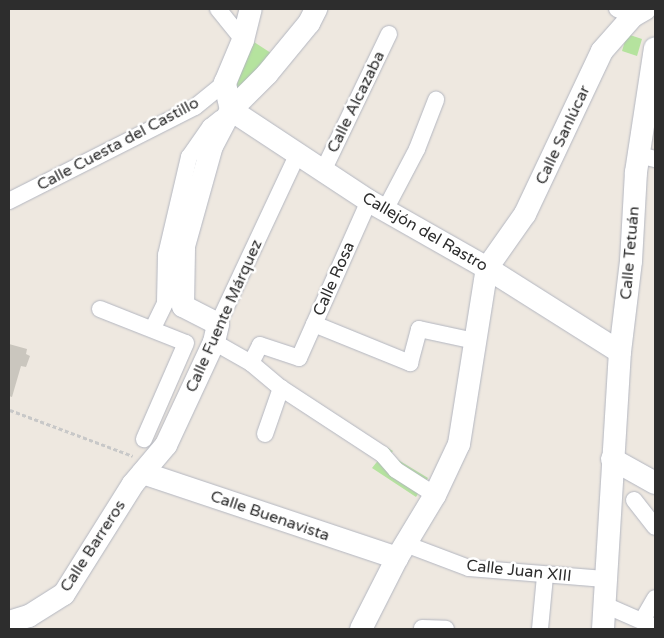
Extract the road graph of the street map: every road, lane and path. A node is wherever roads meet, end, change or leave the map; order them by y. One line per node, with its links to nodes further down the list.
1 (218, 9): 6 (street)
2 (251, 9): 6 (street)
3 (316, 9): 10 (street)
4 (632, 11): 16 (street, Calle Sanlúcar)
5 (389, 34): 13 (street, Calle Alcazaba)
6 (243, 40): 8 (street)
7 (655, 48): 11 (street, Calle Tetuán)
8 (225, 83): 10 (street); 14 (street, Calle Cuesta del Castillo)
9 (436, 100): 15 (street, Calle Rosa)
10 (231, 110): 12 (street, Callejón del Rastro); 19 (street); 20 (street)
11 (647, 157): 22 (street, Calle Tetuán)
12 (294, 162): 13 (street, Callejón del Rastro); 20 (street, Calle Fuente Márquez)
13 (323, 171): 15 (street, Callejón del Rastro)
14 (9, 201)
15 (377, 206): 16 (street, Callejón del Rastro); 18 (street, Calle Rosa)
16 (487, 268): 21 (street); 22 (street, Callejón del Rastro)
17 (100, 309): 19 (street)
18 (314, 324): 21 (street); 23 (street, Calle Rosa)
19 (153, 328): 27 (street)
20 (216, 333): 23 (street); 29 (street, Calle Fuente Márquez)
21 (475, 341): 31 (street)
22 (620, 352): 28 (street, Calle Tetuán)
23 (251, 363): 24 (street)
24 (281, 388): 26 (street); 31 (street)
25 (10, 410): 29 (path)
26 (265, 434)
27 (144, 439)
28 (612, 459): 30 (street); 36 (street, Calle Tetuán)
29 (139, 465): 34 (street, Calle Buenavista); 39 (street, Calle Barreros)
30 (655, 482)
31 (435, 495): 34 (street)
32 (634, 500): 33 (street)
33 (655, 527)
34 (408, 551): 35 (street, Calle Juan XIII); 42 (street)
35 (545, 576): 36 (street, Calle Juan XIII); 44 (street)
36 (605, 579): 38 (street, Calle Tetuán)
37 (655, 598): 40 (street)
38 (605, 605): 40 (street); 45 (street, Calle Tetuán)
39 (9, 622)
40 (649, 623)
41 (422, 628): 43 (street)
42 (361, 629)
43 (446, 629)
44 (540, 629)
45 (603, 629)

